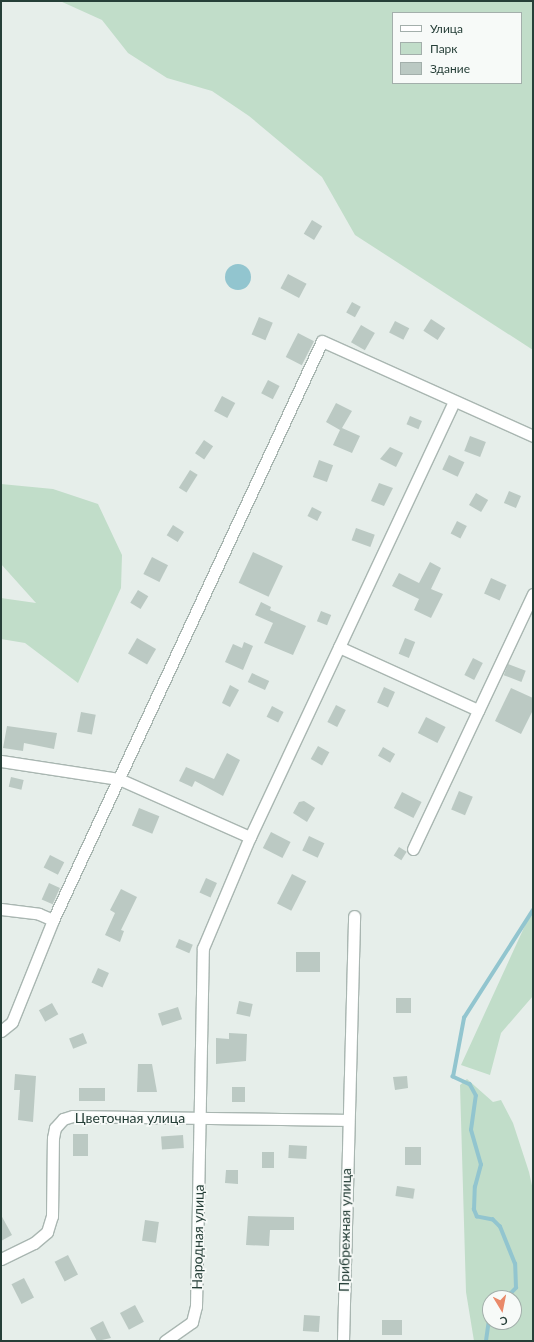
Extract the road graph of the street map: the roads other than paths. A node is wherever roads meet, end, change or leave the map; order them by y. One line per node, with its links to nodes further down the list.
1 (454, 401): 2 (street); 4 (street, Народная улица); 7 (street)
2 (533, 436)
3 (533, 594): 5 (street)
4 (339, 647): 5 (street); 8 (street, Народная улица)
5 (478, 710): 9 (street)
6 (1, 761): 7 (street)
7 (119, 779): 8 (street); 12 (street)
8 (250, 837): 14 (street, Народная улица)
9 (413, 849)
10 (1, 909): 12 (street)
11 (354, 916): 15 (street, Прибрежная улица)
12 (53, 920): 13 (street)
13 (1, 1031)
14 (200, 1118): 15 (street); 16 (street, Цветочная улица); 17 (street, Народная улица)
15 (346, 1120): 18 (street, Прибрежная улица)
16 (1, 1259)
17 (165, 1341)
18 (343, 1341)

